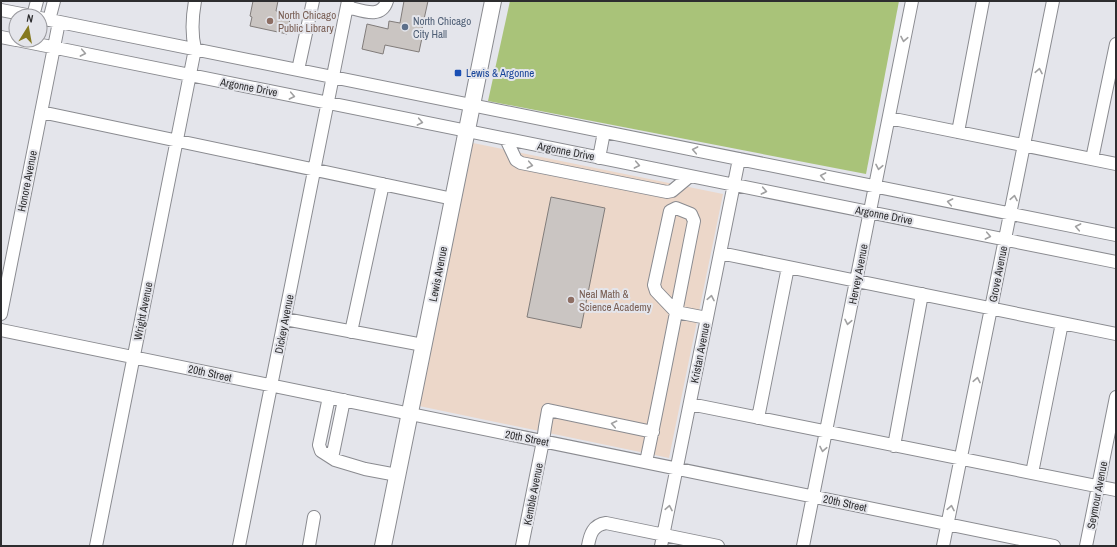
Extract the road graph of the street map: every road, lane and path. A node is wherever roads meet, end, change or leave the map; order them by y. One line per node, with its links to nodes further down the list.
1 (54, 1): 10 (street, Honore Avenue)
2 (195, 1): 14 (street, Wright Avenue)
3 (314, 1): 15 (street)
4 (386, 1): 9 (street)
5 (492, 1): 19 (main road, Lewis Avenue)
6 (912, 1): 21 (street, Hervey Avenue, one-way to 21)
7 (983, 1): 24 (street)
8 (1053, 1): 27 (street, Grove Avenue, one-way to 8)
9 (347, 4): 17 (street, Dickey Avenue)
10 (50, 20): 13 (street, Honore Avenue); 14 (street)
11 (1116, 44): 30 (street)
12 (48, 47): 13 (street, Argonne Drive)
13 (54, 48): 16 (street, Argonne Drive, one-way to 16); 20 (street, Honore Avenue)
14 (195, 49): 15 (street); 16 (street, Wright Avenue)
15 (298, 70): 17 (street)
16 (190, 75): 18 (street, Argonne Drive, one-way to 18); 26 (street, Wright Avenue)
17 (333, 77): 18 (street, Dickey Avenue); 19 (street)
18 (328, 103): 22 (street, Argonne Drive, one-way to 22); 32 (street, Dickey Avenue)
19 (472, 105): 22 (main road, Lewis Avenue); 23 (street)
20 (41, 112): 26 (street); 49 (street, Honore Avenue)
21 (889, 118): 24 (street); 36 (street, Hervey Avenue, one-way to 36)
22 (467, 131): 25 (street, Argonne Drive); 37 (main road, Lewis Avenue)
23 (604, 132): 28 (street); 29 (street, one-way to 23)
24 (958, 132): 27 (street)
25 (506, 139): 28 (street, Argonne Drive); 33 (street, one-way to 33)
26 (177, 140): 32 (street); 57 (street, Wright Avenue)
27 (1024, 145): 30 (street); 39 (street, Grove Avenue, one-way to 27)
28 (599, 158): 33 (street, Argonne Drive, one-way to 33)
29 (739, 159): 35 (street, Kristan Avenue); 36 (street, one-way to 29)
30 (1092, 159): 31 (street)
31 (1116, 164)
32 (314, 170): 34 (street); 51 (street, Dickey Avenue)
33 (690, 176): 35 (street, Argonne Drive)
34 (383, 184): 37 (street); 54 (street)
35 (734, 185): 38 (street, Argonne Drive, one-way to 38); 42 (street, Kristan Avenue)
36 (875, 187): 38 (street, Hervey Avenue); 39 (street, one-way to 36)
37 (453, 199): 56 (main road, Lewis Avenue)
38 (870, 212): 41 (street, Argonne Drive, one-way to 41); 45 (street, Hervey Avenue)
39 (1010, 214): 40 (street, one-way to 39); 41 (street, Grove Avenue)
40 (1116, 235)
41 (1005, 240): 43 (street, Argonne Drive); 47 (street, Grove Avenue)
42 (720, 253): 44 (street); 50 (street, Kristan Avenue, one-way to 42)
43 (1116, 262)
44 (788, 267): 45 (street); 64 (street)
45 (856, 281): 46 (street); 66 (street, Hervey Avenue, one-way to 66)
46 (922, 294): 47 (street); 68 (street)
47 (991, 308): 52 (street); 70 (street, Grove Avenue, one-way to 47)
48 (676, 312): 48 (street); 50 (street); 65 (street)
49 (1, 314)
50 (707, 318): 62 (street, Kristan Avenue)
51 (284, 319): 54 (street); 58 (street, Dickey Avenue)
52 (1062, 323): 55 (street); 73 (street)
53 (1, 330): 57 (street, 20th Street)
54 (351, 332): 56 (street)
55 (1116, 334)
56 (423, 345): 63 (main road, Lewis Avenue)
57 (134, 357): 58 (street, 20th Street); 81 (street, Wright Avenue)
58 (271, 386): 59 (street, 20th Street); 82 (street, Dickey Avenue)
59 (328, 397): 61 (street, 20th Street); 69 (street)
60 (1116, 397): 75 (street, Seymour Avenue)
61 (344, 400): 63 (street, 20th Street); 69 (street)
62 (690, 404): 64 (street); 72 (street, Kristan Avenue)
63 (409, 414): 67 (street, 20th Street); 74 (main road, Lewis Avenue)
64 (758, 418): 66 (street)
65 (653, 432): 67 (street, Kemble Avenue, one-way to 67); 71 (street)
66 (826, 432): 68 (street); 77 (street, Hervey Avenue, one-way to 77)
67 (544, 441): 71 (street, 20th Street); 85 (street, Kemble Avenue)
68 (894, 446): 70 (street)
69 (332, 458): 74 (street)
70 (961, 459): 73 (street); 79 (street, Grove Avenue, one-way to 70)
71 (646, 462): 72 (street, 20th Street)
72 (677, 469): 77 (street, 20th Street); 80 (street, Kristan Avenue, one-way to 72)
73 (1032, 474): 75 (street)
74 (397, 475): 84 (main road, Lewis Avenue)
75 (1098, 487): 76 (street); 91 (street, Seymour Avenue)
76 (1116, 490)
77 (813, 497): 79 (street, 20th Street); 88 (street, Hervey Avenue)
78 (314, 517): 83 (street)
79 (948, 524): 89 (street, Grove Avenue); 90 (street, 20th Street)
80 (662, 540): 86 (street); 87 (street)
81 (96, 546)
82 (239, 546)
83 (308, 546)
84 (383, 546)
85 (522, 546)
86 (588, 546)
87 (718, 546)
88 (803, 546)
89 (943, 546)
90 (1054, 546)
91 (1086, 546)

